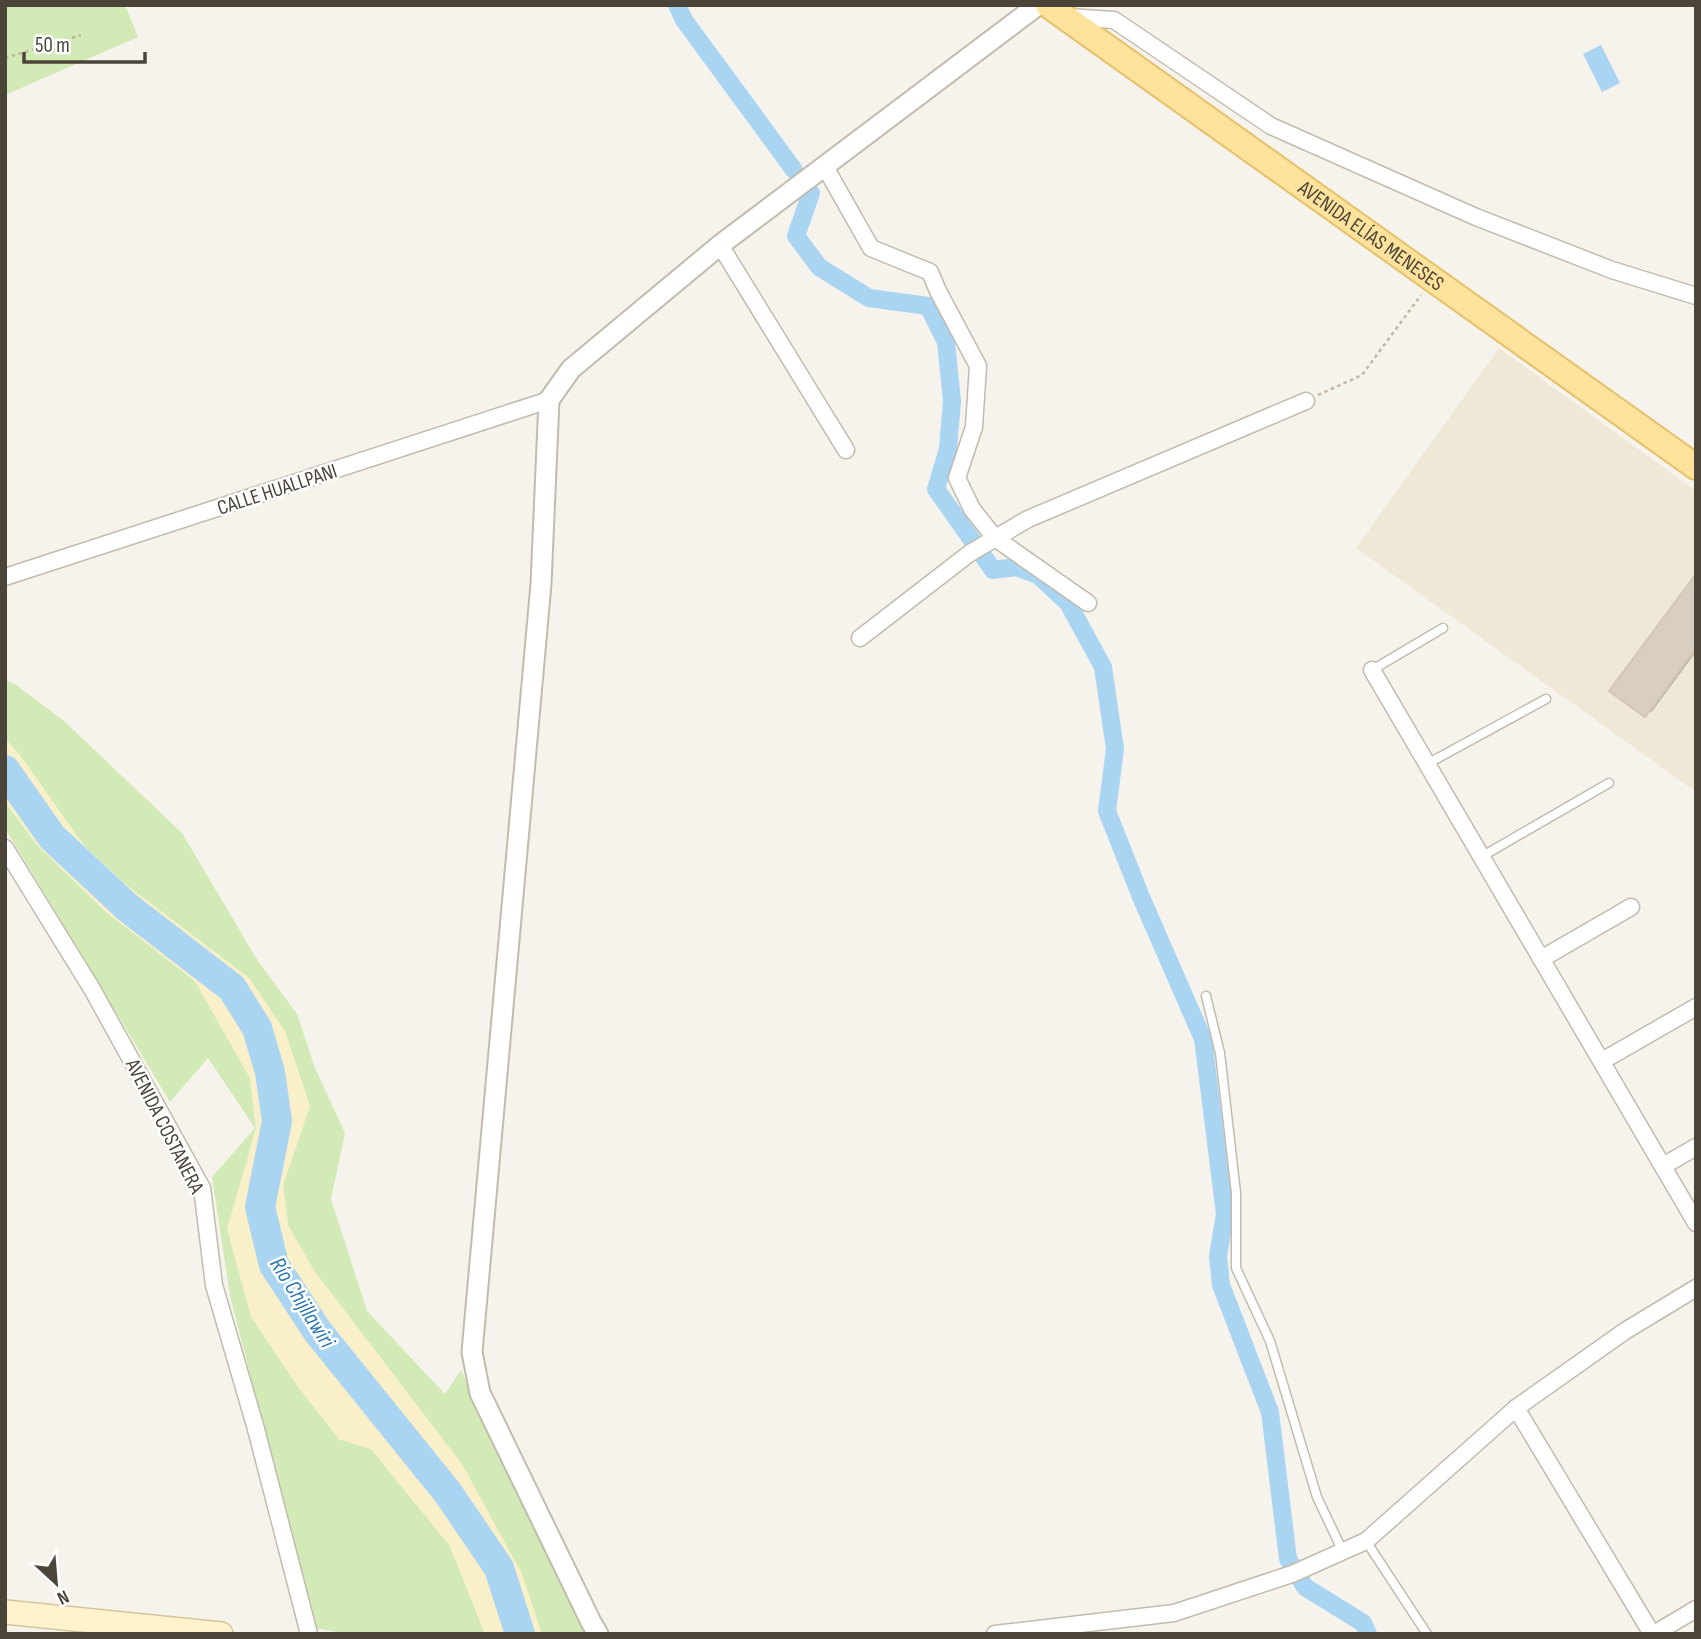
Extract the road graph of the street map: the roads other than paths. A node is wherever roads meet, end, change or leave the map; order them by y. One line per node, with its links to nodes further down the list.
1 (1038, 5): 3 (street)
2 (1064, 9): 5 (street); 9 (main road, AVENIDA ELÍAS MENESES)
3 (824, 165): 4 (street); 10 (street)
4 (720, 246): 6 (street); 8 (street)
5 (1696, 296)
6 (549, 400): 11 (street, CALLE HUALLPANI); 37 (street)
7 (1306, 401): 10 (street)
8 (846, 450)
9 (1696, 467)
10 (990, 541): 12 (street); 14 (street)
11 (5, 577)
12 (1088, 603)
13 (1443, 628): 15 (lane)
14 (860, 638)
15 (1372, 670): 17 (street)
16 (1546, 699): 17 (lane)
17 (1427, 764): 20 (street)
18 (1609, 783): 20 (lane)
19 (5, 848): 36 (street, AVENIDA COSTANERA)
20 (1481, 857): 22 (street)
21 (1631, 907): 22 (street)
22 (1541, 959): 25 (street)
23 (1206, 996): 32 (lane)
24 (1696, 1007): 25 (street)
25 (1602, 1061): 27 (street)
26 (1696, 1147): 27 (street)
27 (1663, 1167): 28 (street)
28 (1696, 1223)
29 (1696, 1288): 30 (street)
30 (1516, 1408): 31 (street); 40 (street)
31 (1366, 1541): 32 (street); 39 (lane)
32 (1336, 1555): 38 (street)
33 (1696, 1608): 40 (street)
34 (5, 1612): 35 (main road)
35 (221, 1634)
36 (309, 1634)
37 (598, 1634)
38 (995, 1634)
39 (1427, 1634)
40 (1653, 1634)

